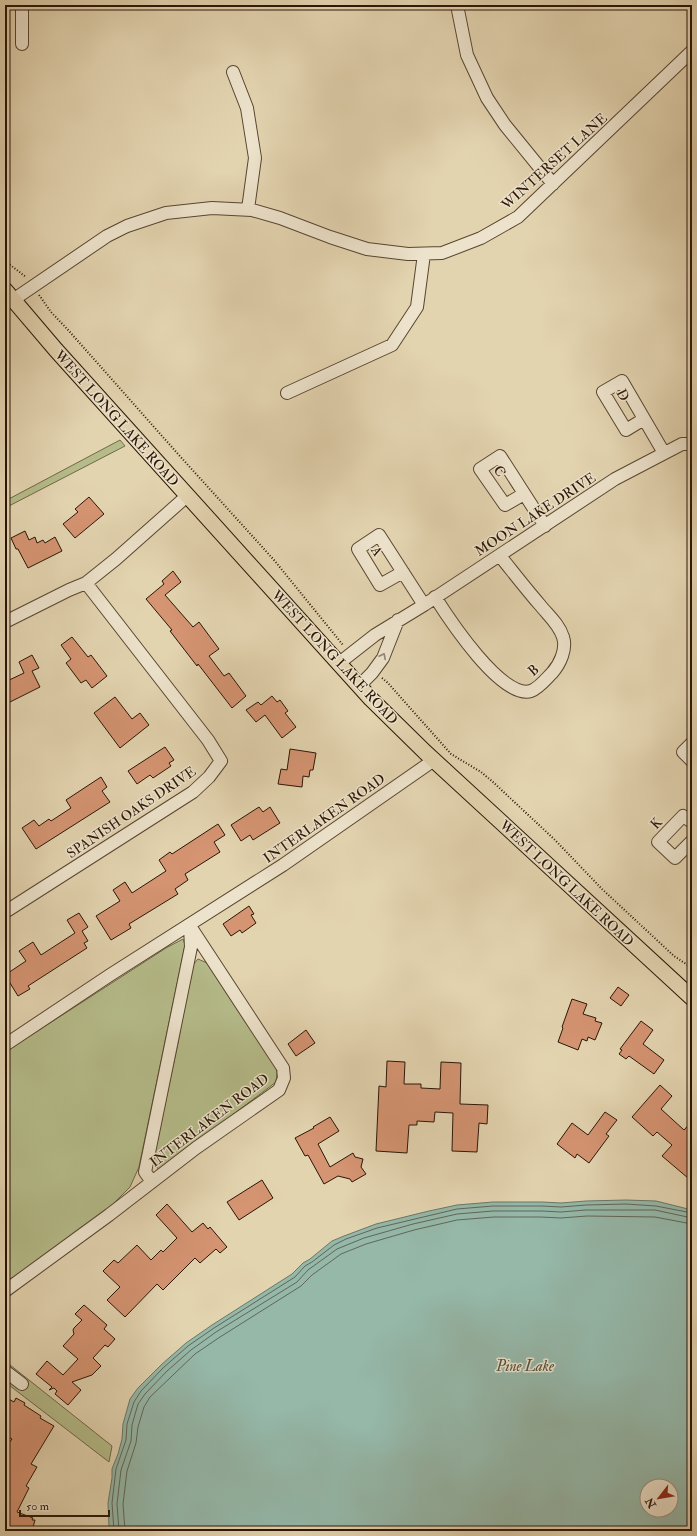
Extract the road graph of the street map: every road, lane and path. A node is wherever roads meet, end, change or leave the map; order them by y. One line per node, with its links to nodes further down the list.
1 (22, 5): 3 (street)
2 (457, 5): 6 (street)
3 (22, 44)
4 (692, 51): 6 (street, WINTERSET LANE)
5 (233, 72): 7 (street)
6 (553, 184): 8 (street, WINTERSET LANE)
7 (248, 209): 8 (street, WINTERSET LANE); 10 (street, WINTERSET LANE)
8 (424, 254): 12 (street)
9 (5, 261): 10 (path)
10 (33, 285): 11 (street, WINTERSET LANE); 26 (path)
11 (9, 295): 17 (main road, WEST LONG LAKE ROAD)
12 (287, 393)
13 (644, 419): 15 (street)
14 (692, 444): 15 (street, MOON LAKE DRIVE)
15 (664, 454): 18 (street, MOON LAKE DRIVE)
16 (524, 494): 18 (street)
17 (188, 496): 21 (street); 27 (main road, WEST LONG LAKE ROAD)
18 (545, 526): 19 (street, MOON LAKE DRIVE)
19 (500, 556): 22 (street, MOON LAKE DRIVE); 22 (street, B)
20 (403, 572): 23 (street)
21 (86, 583): 25 (street); 35 (street, SPANISH OAKS DRIVE)
22 (435, 597): 23 (street, MOON LAKE DRIVE)
23 (424, 605): 24 (street, MOON LAKE DRIVE)
24 (398, 620): 26 (street, MOON LAKE DRIVE); 28 (street, one-way to 24)
25 (5, 622)
26 (351, 655): 27 (street, MOON LAKE DRIVE)
27 (338, 664): 29 (main road, WEST LONG LAKE ROAD)
28 (372, 673): 29 (street); 37 (path)
29 (359, 686): 31 (main road, WEST LONG LAKE ROAD)
30 (692, 743): 32 (street)
31 (434, 760): 36 (street, INTERLAKEN ROAD); 38 (main road, WEST LONG LAKE ROAD)
32 (692, 761)
33 (692, 822): 34 (street, K)
34 (692, 841)
35 (5, 912)
36 (190, 926): 39 (street, INTERLAKEN ROAD); 40 (street); 40 (street, INTERLAKEN ROAD)
37 (692, 968)
38 (692, 998)
39 (5, 1045)
40 (152, 1182): 41 (street, INTERLAKEN ROAD)
41 (5, 1291)
42 (5, 1371): 43 (street)
43 (22, 1384)

